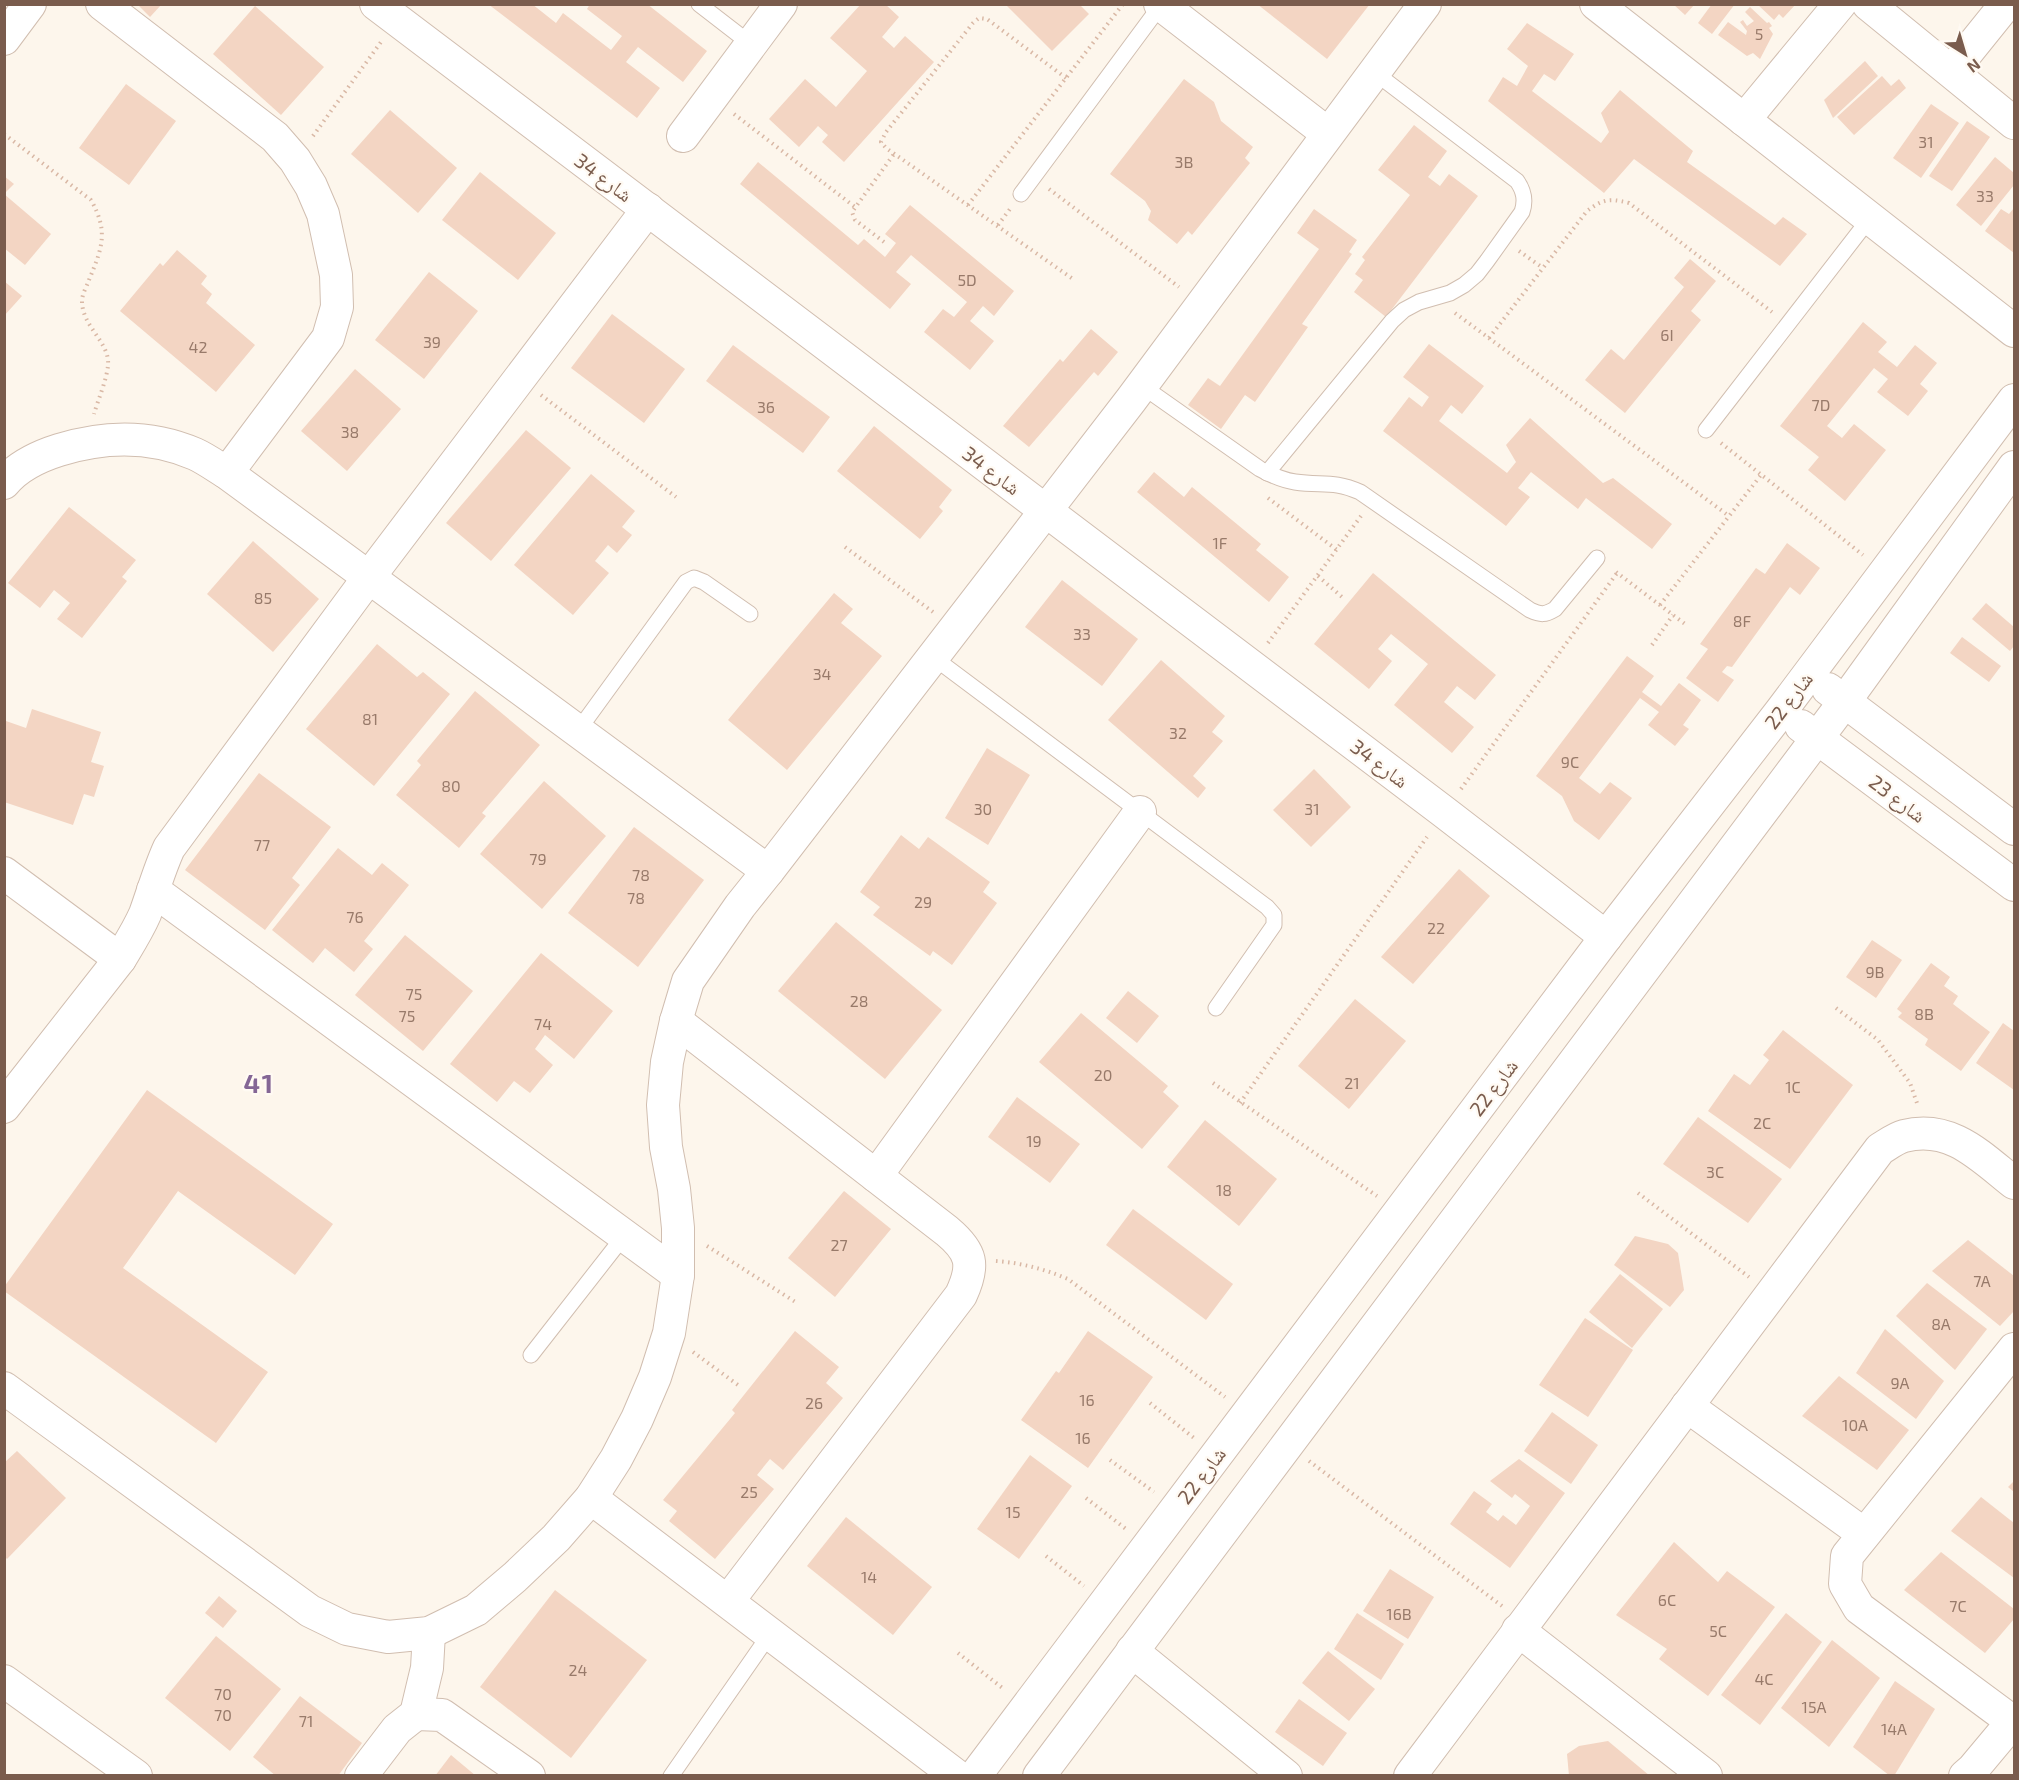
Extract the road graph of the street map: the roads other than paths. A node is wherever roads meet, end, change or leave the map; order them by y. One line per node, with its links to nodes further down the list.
1 (30, 4): 12 (street)
2 (102, 4): 28 (street)
3 (699, 4): 13 (lane)
4 (782, 4): 13 (street)
5 (1425, 4): 15 (street)
6 (1596, 4): 16 (street)
7 (1840, 4): 16 (street)
8 (1868, 4): 14 (street)
9 (2006, 4): 14 (street)
10 (1160, 5): 18 (street); 20 (lane)
11 (386, 12): 21 (street, شارع 34)
12 (4, 39)
13 (752, 45): 19 (street)
14 (1952, 70): 17 (street)
15 (1374, 72): 18 (street); 29 (lane)
16 (1744, 120): 22 (street)
17 (2014, 123)
18 (1327, 133): 24 (street)
19 (683, 136)
20 (1020, 195)
21 (648, 209): 31 (street, شارع 34); 33 (street)
22 (1870, 218): 23 (street); 26 (lane)
23 (2014, 331)
24 (1142, 386): 29 (lane); 31 (street)
25 (2014, 400): 36 (street, شارع 22)
26 (1706, 430)
27 (2014, 469): 37 (street)
28 (227, 473): 30 (street); 33 (street)
29 (1267, 473): 32 (lane)
30 (4, 483)
31 (1046, 511): 35 (street); 47 (street, شارع 34)
32 (1597, 558)
33 (369, 578): 39 (street); 46 (street)
34 (750, 614): 39 (lane)
35 (933, 657): 41 (lane); 43 (street)
36 (1807, 675): 37 (street); 38 (street, شارع 22)
37 (1845, 701): 40 (street); 42 (street)
38 (1781, 711): 40 (street, شارع 23); 47 (street, شارع 22)
39 (577, 732): 43 (street)
40 (1817, 738): 45 (street, شارع 23); 66 (street)
41 (1140, 812): 49 (lane); 52 (street)
42 (2014, 829)
43 (768, 872): 50 (street)
44 (4, 873): 48 (street)
45 (2014, 885)
46 (153, 890): 48 (street); 54 (street)
47 (1606, 937): 75 (street, شارع 22)
48 (120, 959): 51 (street)
49 (1216, 1008)
50 (676, 1021): 52 (street); 55 (street)
51 (4, 1107)
52 (876, 1176): 62 (street)
53 (2014, 1183): 59 (street)
54 (624, 1236): 55 (street); 57 (lane)
55 (678, 1275): 60 (street)
56 (2014, 1349): 61 (street)
57 (531, 1355)
58 (4, 1388): 64 (street)
59 (1687, 1406): 61 (street); 63 (street)
60 (591, 1498): 62 (street); 64 (street)
61 (1864, 1533): 69 (street)
62 (728, 1601): 65 (street)
63 (1521, 1626): 78 (street); 79 (street)
64 (429, 1633): 68 (street)
65 (770, 1634): 73 (lane); 74 (street)
66 (1132, 1651): 76 (street); 77 (street)
67 (4, 1681): 70 (street)
68 (416, 1714): 71 (street); 72 (street)
69 (2014, 1721): 80 (street)
70 (136, 1776)
71 (361, 1776)
72 (529, 1776)
73 (671, 1776)
74 (957, 1776)
75 (975, 1776)
76 (1039, 1776)
77 (1286, 1776)
78 (1410, 1776)
79 (1706, 1776)
80 (1965, 1776)

